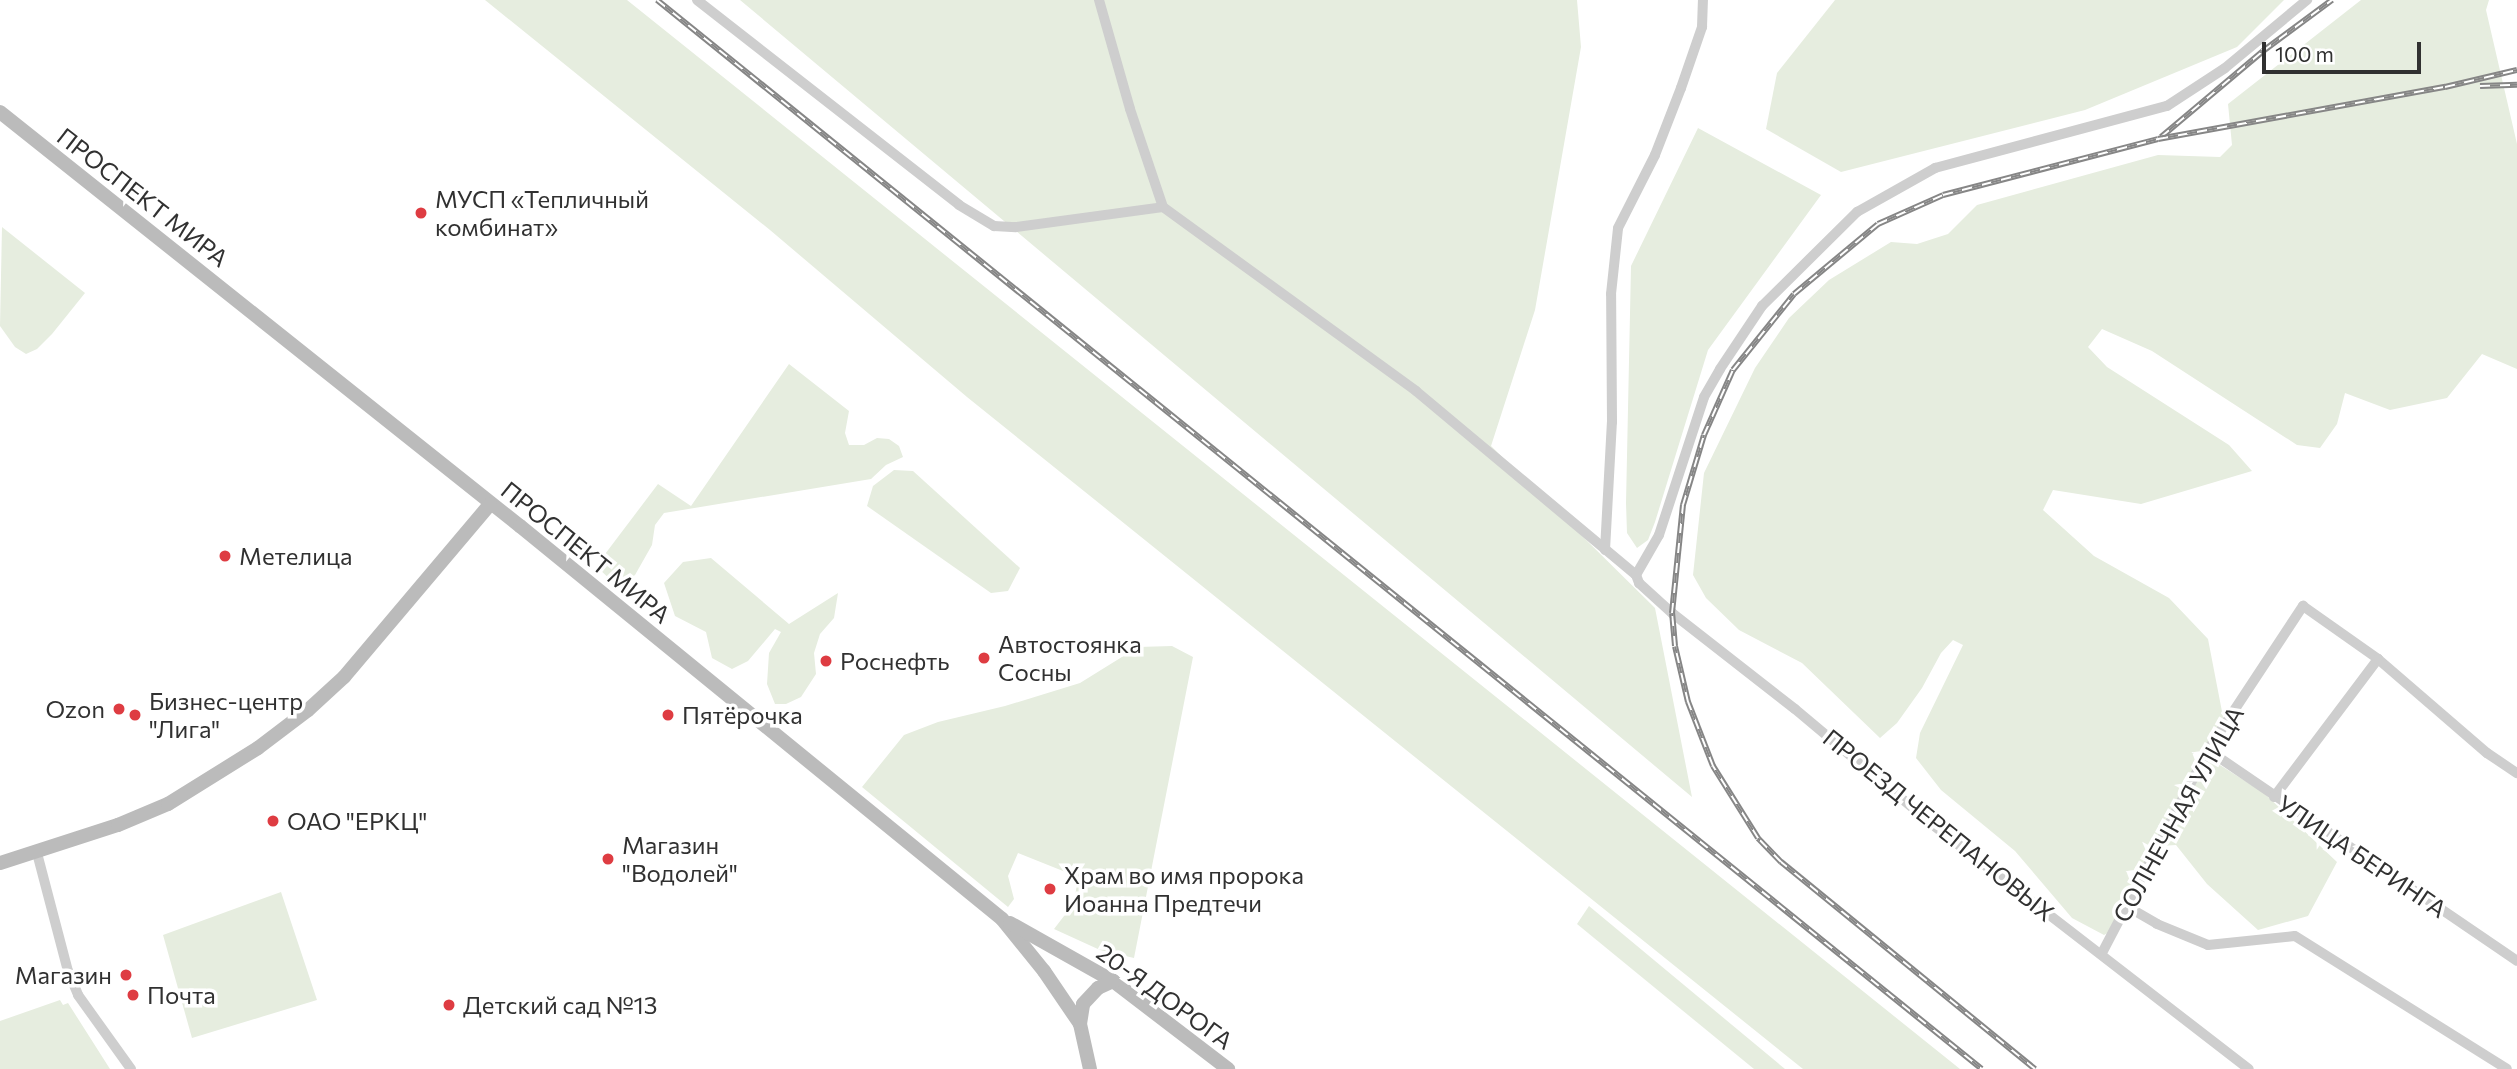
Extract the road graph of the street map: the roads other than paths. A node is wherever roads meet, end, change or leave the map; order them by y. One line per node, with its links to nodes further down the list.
1 (697, 0): 6 (street)
2 (1099, 0): 6 (street)
3 (1703, 0): 8 (street)
4 (2307, 0): 9 (street)
5 (0, 112): 7 (main road, ПРОСПЕКТ МИРА)
6 (1163, 208): 8 (street, ПРОЕЗД ЧЕРЕПАНОВЫХ)
7 (490, 503): 14 (main road); 17 (main road, ПРОСПЕКТ МИРА)
8 (1605, 550): 9 (street, ПРОЕЗД ЧЕРЕПАНОВЫХ)
9 (1636, 575): 18 (street, ПРОЕЗД ЧЕРЕПАНОВЫХ)
10 (2378, 659): 11 (street, СОЛНЕЧНАЯ УЛИЦА); 12 (street); 13 (street)
11 (2208, 750): 13 (street, УЛИЦА БЕРИНГА); 16 (street, СОЛНЕЧНАЯ УЛИЦА)
12 (2517, 773)
13 (2274, 797): 19 (street, УЛИЦА БЕРИНГА)
14 (37, 853): 15 (main road); 22 (street)
15 (0, 863)
16 (2128, 907): 18 (street, СОЛНЕЧНАЯ УЛИЦА); 26 (street)
17 (1002, 919): 20 (main road, 20-Я ДОРОГА); 21 (main road, ПРОСПЕКТ МИРА)
18 (2102, 953): 25 (street, ПРОЕЗД ЧЕРЕПАНОВЫХ)
19 (2517, 961)
20 (1113, 981): 21 (main road); 24 (main road, 20-Я ДОРОГА)
21 (1080, 1024): 23 (main road, ПРОСПЕКТ МИРА)
22 (131, 1069)
23 (1090, 1069)
24 (1227, 1069)
25 (2249, 1069)
26 (2507, 1069)

